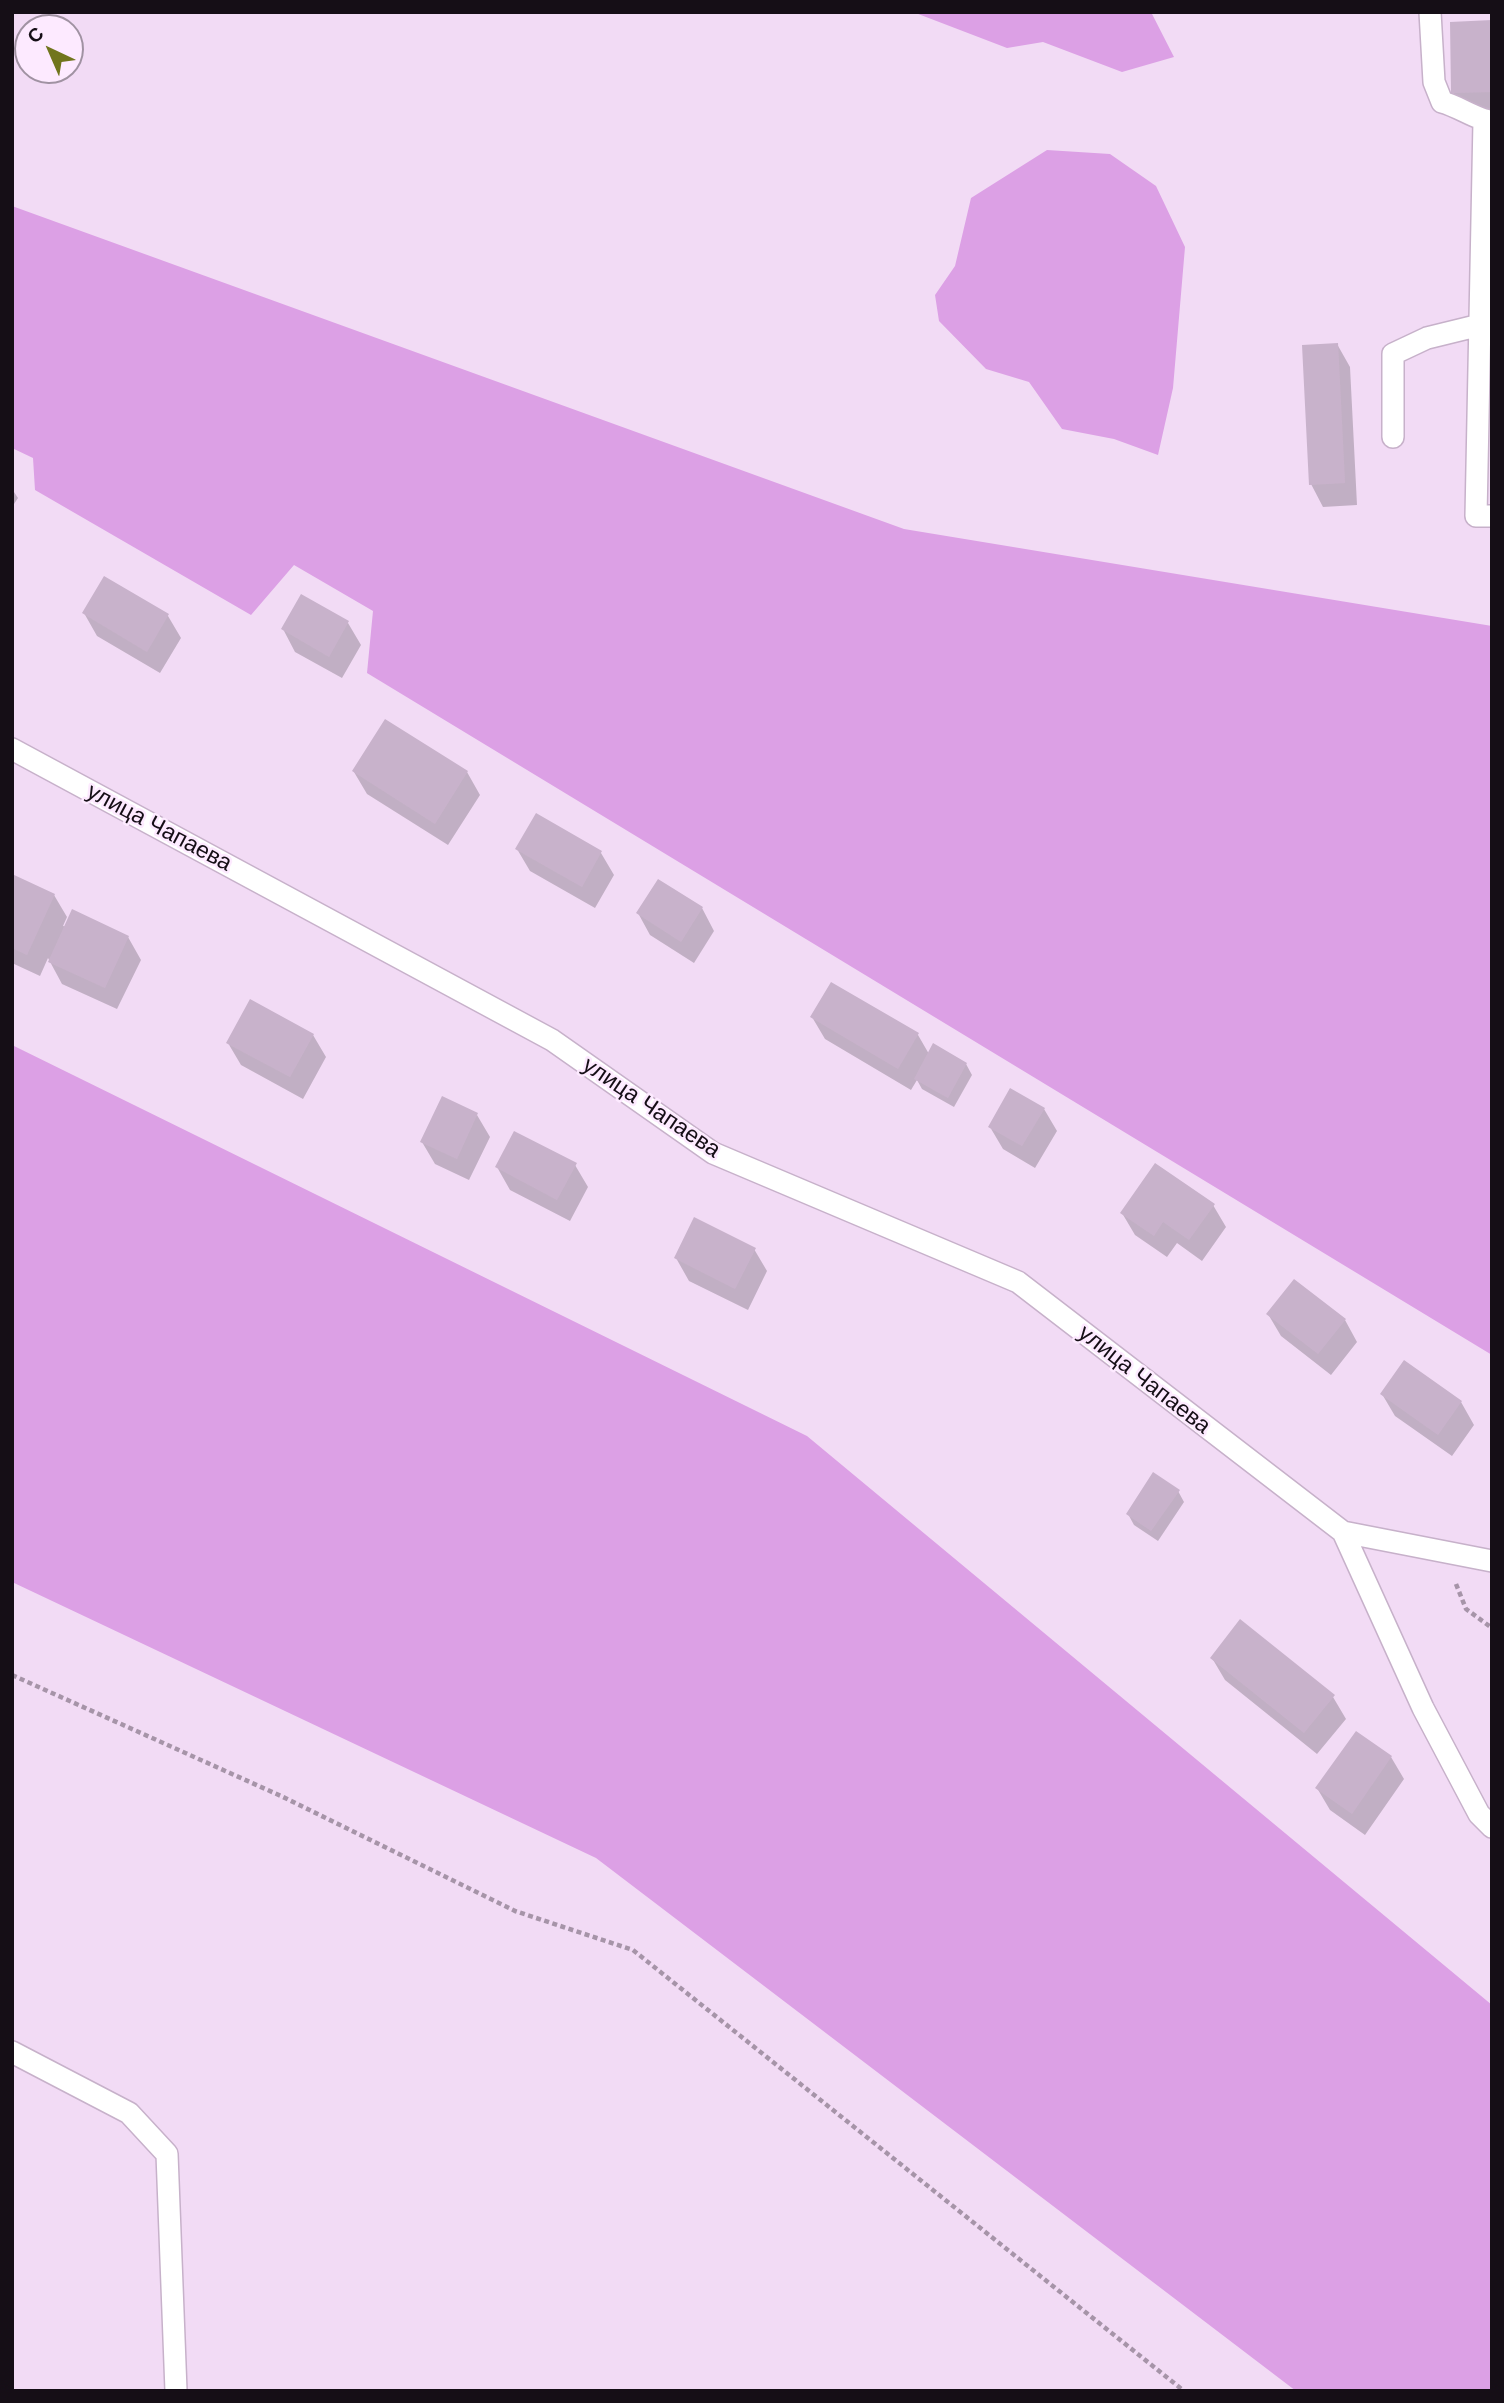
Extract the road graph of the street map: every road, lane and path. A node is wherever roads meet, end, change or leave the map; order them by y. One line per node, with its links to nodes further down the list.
1 (1430, 12): 2 (lane)
2 (1488, 121): 3 (lane)
3 (1480, 325): 4 (lane); 5 (lane)
4 (1393, 437)
5 (1492, 516)
6 (12, 748): 7 (lane, улица Чапаева)
7 (1343, 1532): 8 (lane, улица Чапаева); 12 (lane, улица Чапаева)
8 (1441, 1551): 9 (lane, улица Чапаева); 10 (path)
9 (1492, 1561)
10 (1492, 1628)
11 (12, 1675): 15 (path)
12 (1492, 1827)
13 (12, 2052): 14 (lane)
14 (176, 2391)
15 (1184, 2391)

